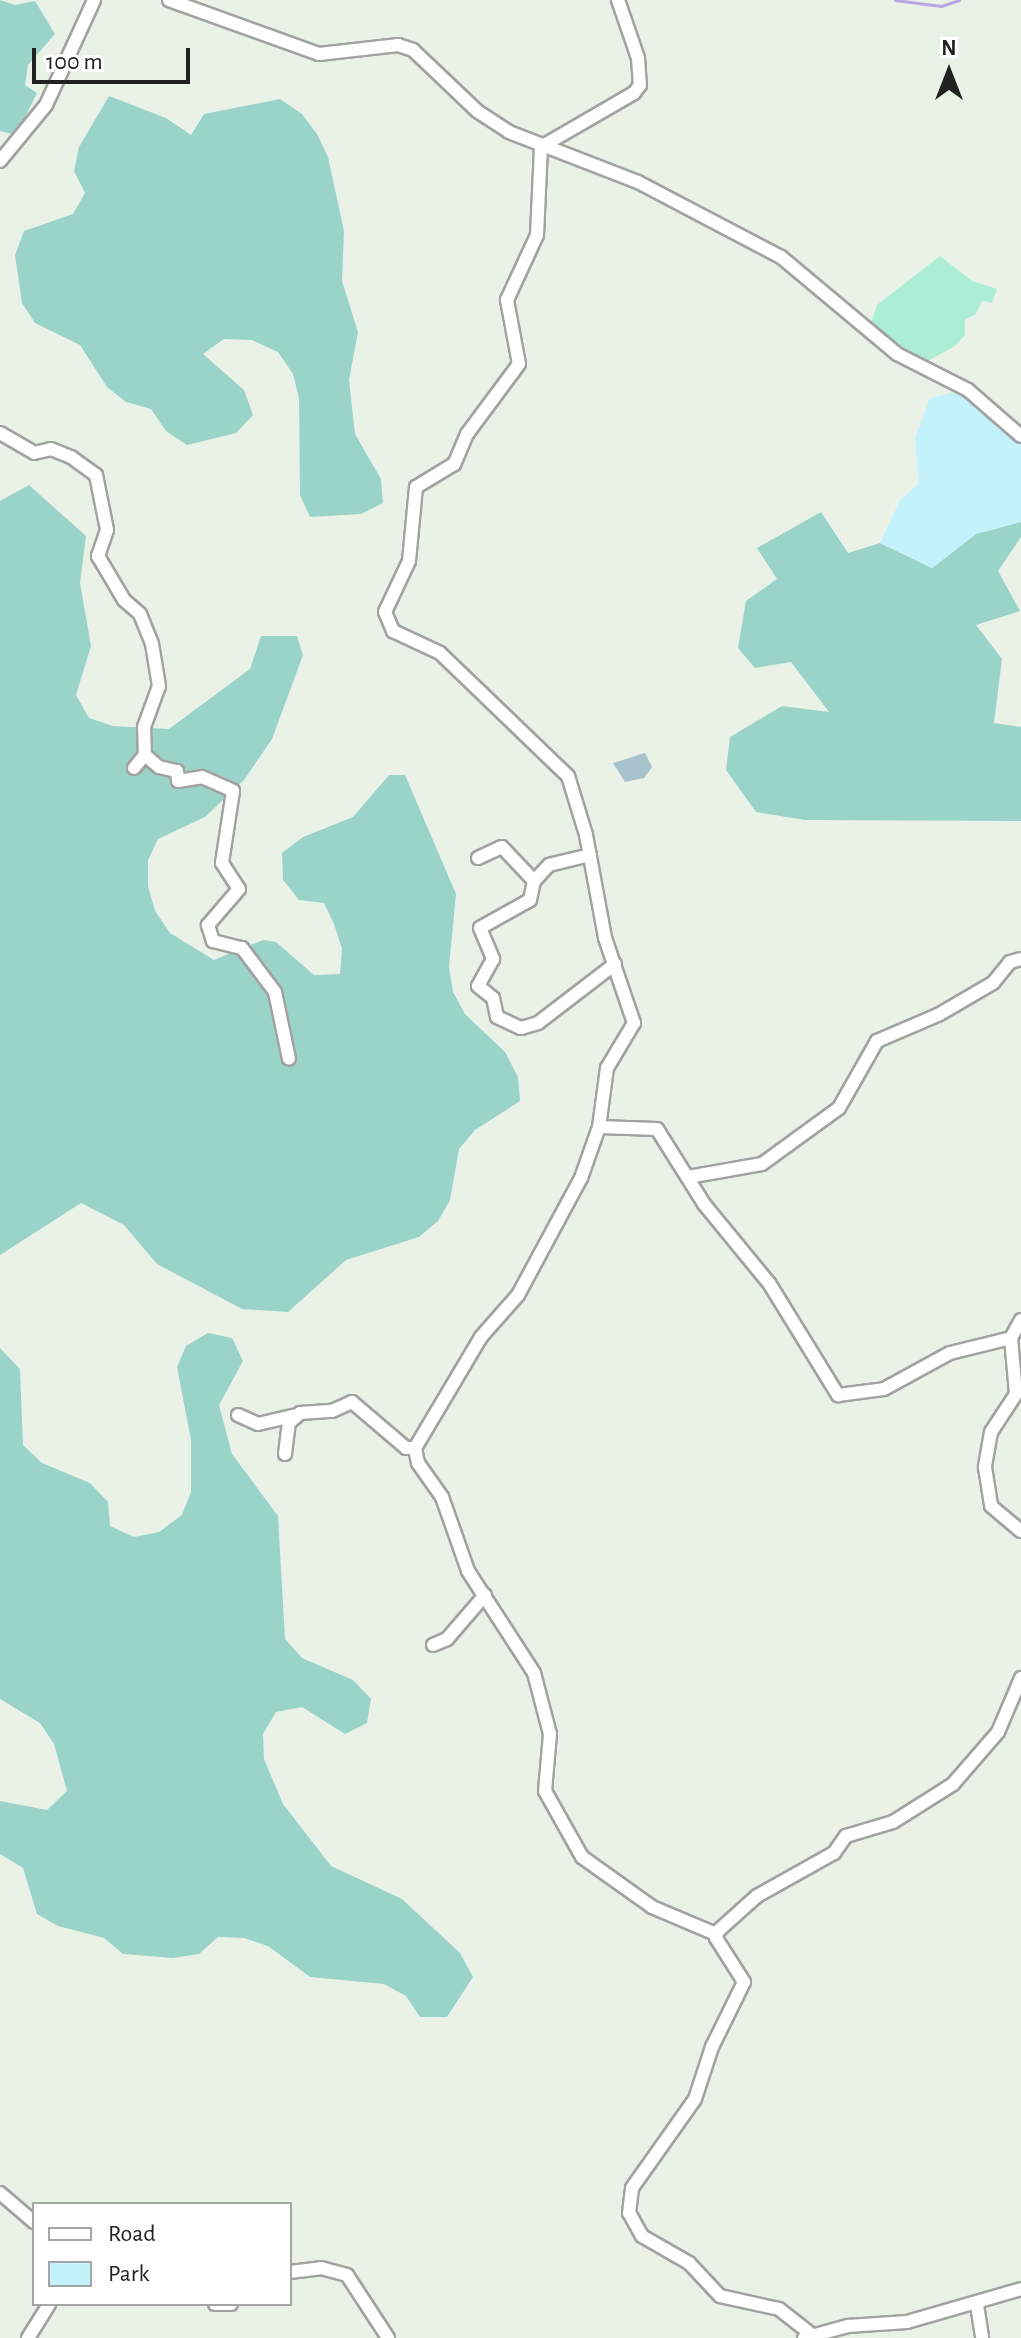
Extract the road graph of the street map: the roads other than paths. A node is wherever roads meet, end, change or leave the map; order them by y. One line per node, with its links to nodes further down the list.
1 (94, 0): 5 (street)
2 (169, 0): 4 (street)
3 (618, 0): 4 (street)
4 (541, 147): 7 (street); 10 (street)
5 (0, 161)
6 (0, 433): 8 (street)
7 (1021, 436)
8 (145, 755): 9 (street); 15 (street)
9 (134, 768)
10 (590, 855): 12 (street); 14 (street)
11 (478, 858): 12 (street)
12 (534, 881): 14 (street)
13 (1021, 959): 17 (street)
14 (615, 964): 16 (street)
15 (289, 1059)
16 (599, 1127): 17 (street); 22 (street)
17 (688, 1177): 19 (street)
18 (1021, 1320): 19 (street)
19 (1011, 1338): 24 (street)
20 (300, 1413): 21 (street); 22 (street); 23 (street)
21 (238, 1415)
22 (415, 1448): 25 (street)
23 (285, 1454)
24 (1021, 1531)
25 (485, 1595): 26 (street); 28 (street)
26 (433, 1645)
27 (1021, 1678): 28 (street)
28 (716, 1934): 35 (street)
29 (0, 2193): 30 (street)
30 (32, 2220)
31 (292, 2272): 37 (street)
32 (1021, 2289): 33 (street)
33 (977, 2305): 35 (street); 38 (street)
34 (48, 2306): 36 (street)
35 (808, 2336)
36 (28, 2338)
37 (388, 2338)
38 (982, 2338)

